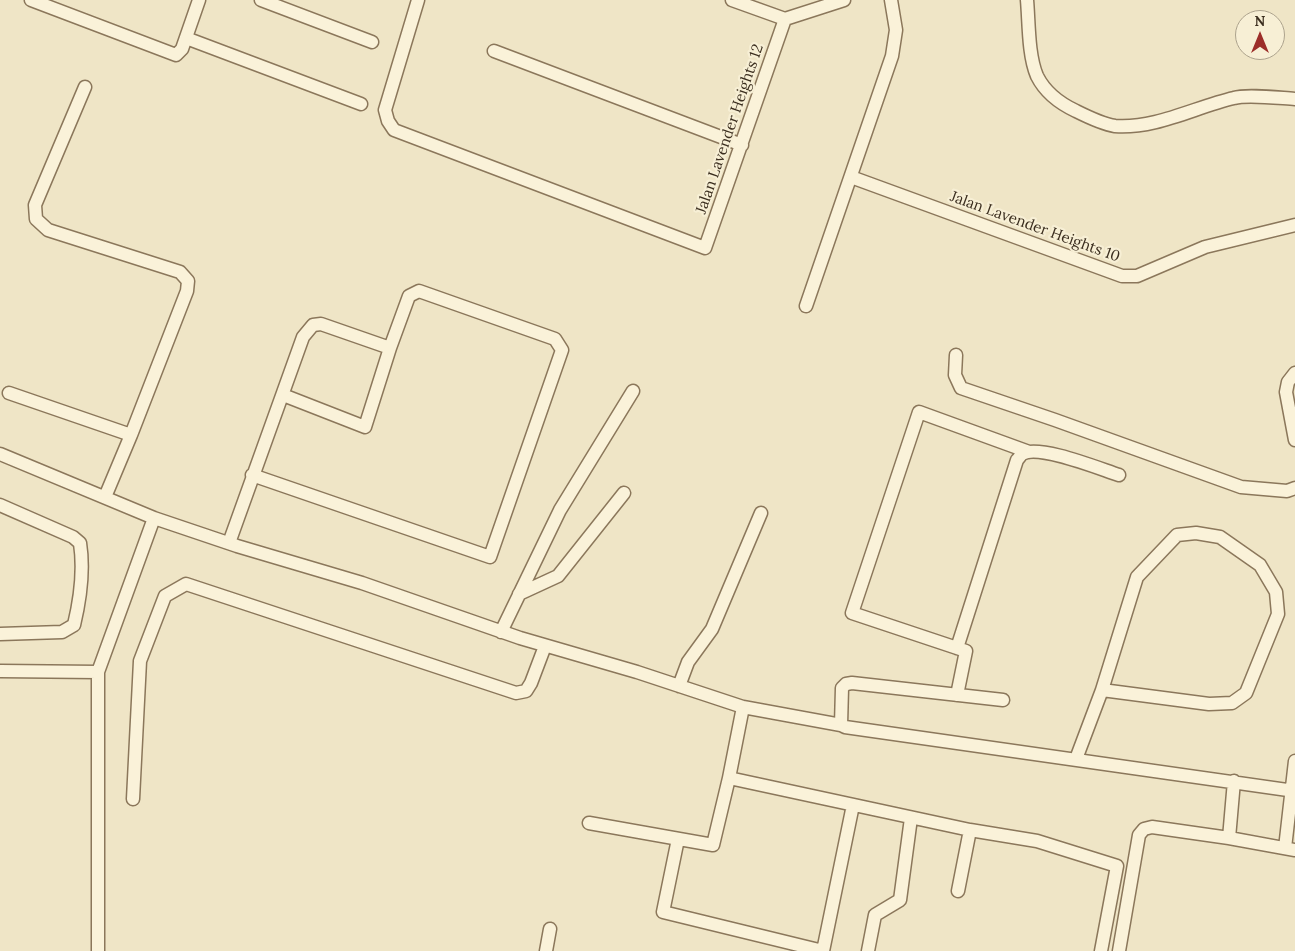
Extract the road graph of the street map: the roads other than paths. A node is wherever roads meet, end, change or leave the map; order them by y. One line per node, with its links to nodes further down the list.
1 (31, 0): 10 (street)
2 (199, 0): 10 (street)
3 (261, 0): 11 (street)
4 (418, 0): 16 (street, Jalan Lavender Heights 12)
5 (732, 0): 9 (street)
6 (844, 0): 9 (street)
7 (891, 0): 17 (street)
8 (1027, 0): 14 (street)
9 (785, 19): 16 (street, Jalan Lavender Heights 12)
10 (186, 38): 15 (street)
11 (372, 42)
12 (494, 51): 16 (street)
13 (85, 87): 26 (street)
14 (1295, 98)
15 (361, 104)
16 (742, 145)
17 (851, 177): 18 (street, Jalan Lavender Heights 10); 19 (street)
18 (1295, 225)
19 (806, 306)
20 (390, 348): 25 (street); 25 (street); 30 (street)
21 (956, 355): 32 (street)
22 (1295, 373): 27 (street)
23 (633, 391): 39 (street)
24 (9, 394): 26 (street)
25 (283, 395): 30 (street)
26 (131, 435): 34 (street)
27 (1295, 440)
28 (1028, 452): 31 (street); 43 (street); 43 (street)
29 (0, 454): 34 (street)
30 (252, 475): 38 (street)
31 (1119, 475)
32 (1295, 488)
33 (624, 493): 39 (street)
34 (104, 497): 37 (street)
35 (0, 505): 41 (street)
36 (761, 513): 46 (street)
37 (154, 518): 38 (street); 45 (street)
38 (229, 543): 40 (street)
39 (519, 594): 40 (street)
40 (501, 632): 42 (street)
41 (0, 634)
42 (545, 646): 46 (street); 57 (street)
43 (957, 648): 48 (street)
44 (0, 670): 45 (street)
45 (98, 672): 67 (street)
46 (679, 686): 50 (street)
47 (1102, 690): 47 (street); 52 (street)
48 (957, 695): 49 (street); 51 (street)
49 (1003, 700)
50 (743, 707): 51 (street); 54 (street)
51 (841, 725): 52 (street)
52 (1076, 758): 55 (street)
53 (1295, 761): 56 (street)
54 (729, 778): 58 (street); 63 (street)
55 (1234, 781): 56 (street); 62 (street)
56 (1293, 790): 64 (street)
57 (133, 799)
58 (853, 805): 59 (street); 63 (street)
59 (911, 818): 61 (street); 69 (street)
60 (589, 823): 63 (street)
61 (970, 830): 65 (street); 70 (street)
62 (1229, 838): 64 (street); 71 (street)
63 (678, 839)
64 (1290, 849)
65 (958, 891)
66 (550, 929): 68 (street)
67 (98, 951)
68 (546, 951)
69 (868, 951)
70 (1101, 951)
71 (1119, 951)

